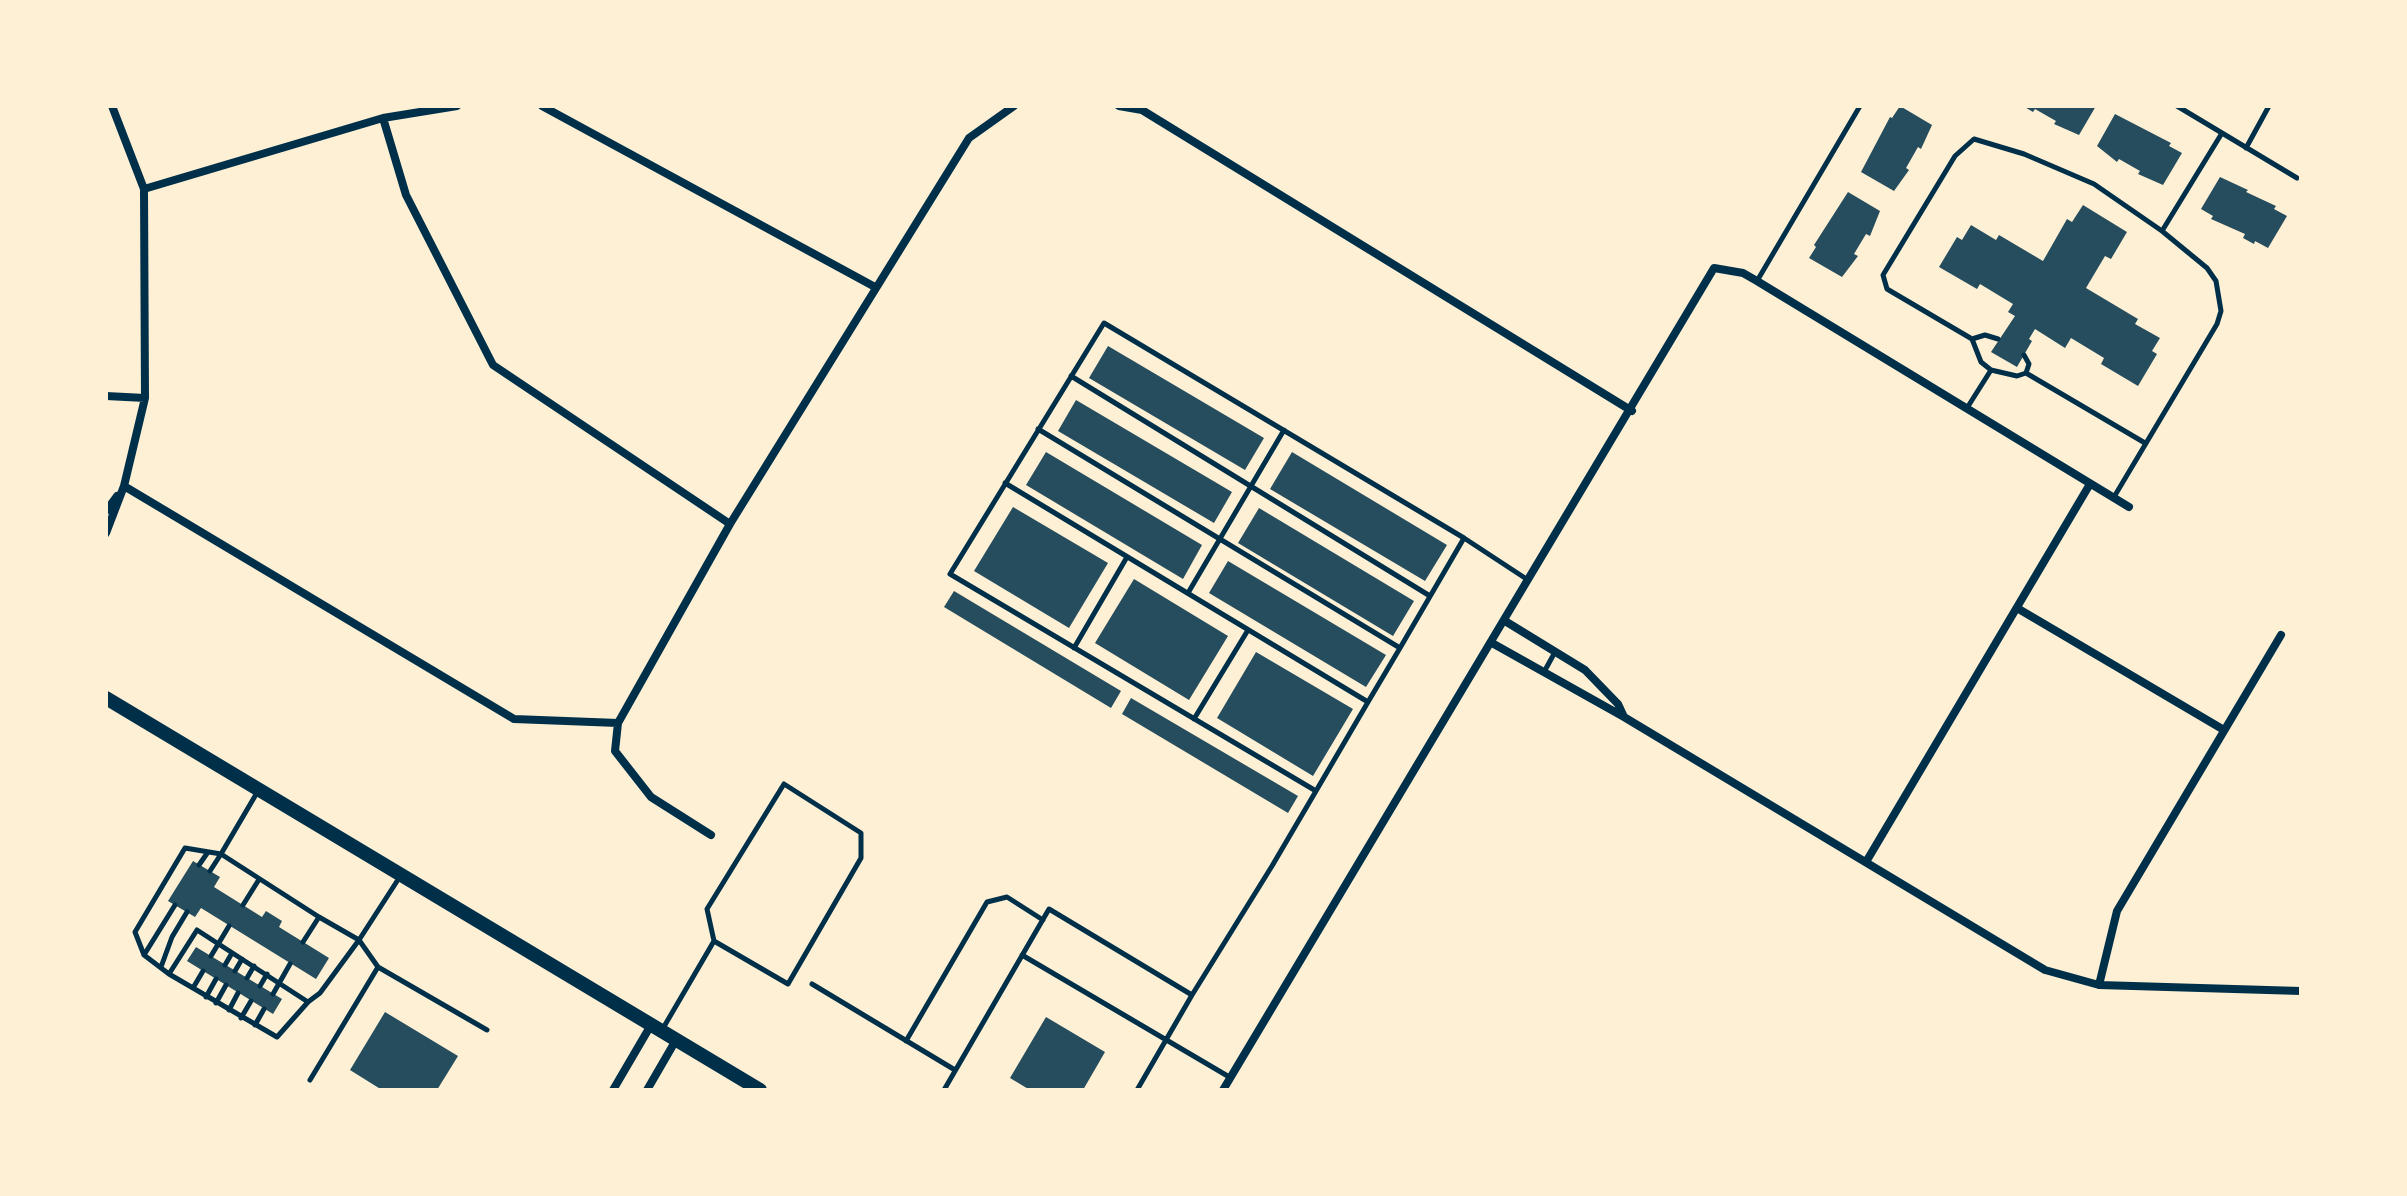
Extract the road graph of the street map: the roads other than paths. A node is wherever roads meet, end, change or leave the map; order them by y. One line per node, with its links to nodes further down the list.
1 (112, 106): 13 (street)
2 (457, 106): 9 (street)
3 (542, 106): 16 (street)
4 (1014, 106): 16 (street)
5 (1119, 106): 26 (street)
6 (1860, 106): 15 (lane)
7 (2177, 106): 10 (lane)
8 (2269, 106): 11 (lane)
9 (383, 118): 13 (street); 37 (street)
10 (2222, 133): 11 (lane); 14 (lane)
11 (2246, 148): 12 (lane)
12 (2297, 178)
13 (144, 189): 24 (street)
14 (2162, 231): 17 (lane); 29 (lane)
15 (1757, 281): 25 (street); 26 (street)
16 (875, 287): 37 (street)
17 (1972, 339): 18 (lane); 20 (lane)
18 (1998, 339)
19 (2024, 355): 21 (lane)
20 (1991, 370): 21 (lane); 25 (lane)
21 (2026, 373): 29 (lane)
22 (1071, 376): 27 (lane); 28 (lane); 33 (lane)
23 (106, 396): 24 (street)
24 (145, 398): 32 (street)
25 (1967, 408): 31 (street)
26 (1632, 411): 42 (street)
27 (1038, 429): 30 (lane); 40 (lane)
28 (1284, 430): 33 (lane); 39 (lane)
29 (2145, 443): 34 (lane)
30 (1005, 483): 41 (lane); 50 (lane)
31 (2090, 484): 34 (street); 45 (street)
32 (124, 486): 36 (street); 38 (street); 58 (street)
33 (1251, 486): 40 (lane); 44 (lane)
34 (2113, 498): 35 (street)
35 (2129, 507)
36 (106, 511)
37 (730, 524): 58 (street)
38 (106, 533)
39 (1464, 538): 42 (lane); 44 (lane)
40 (1220, 539): 43 (lane); 51 (lane)
41 (1127, 557): 43 (lane); 50 (lane)
42 (1529, 581): 46 (street)
43 (1188, 593): 47 (lane)
44 (1430, 596): 51 (lane)
45 (2017, 608): 59 (street); 65 (street)
46 (1505, 621): 49 (street); 52 (street)
47 (1248, 630): 55 (lane); 57 (lane)
48 (2281, 635): 59 (street)
49 (1492, 643): 53 (street); 120 (street)
50 (1074, 648): 57 (lane)
51 (1400, 648): 55 (lane)
52 (1555, 652): 53 (lane); 56 (street)
53 (1544, 673): 56 (street)
54 (106, 698): 60 (main road)
55 (1368, 702): 61 (lane)
56 (1624, 717): 65 (street)
57 (1194, 719): 61 (lane)
58 (618, 723): 62 (street)
59 (2224, 730): 99 (street)
60 (259, 790): 64 (lane); 68 (main road)
61 (1316, 791): 105 (lane)
62 (711, 835)
63 (208, 852): 64 (lane); 66 (lane); 81 (lane)
64 (221, 854): 67 (lane); 69 (lane)
65 (1866, 862): 99 (street)
66 (199, 865)
67 (210, 871)
68 (402, 874): 76 (lane); 114 (main road)
69 (258, 881): 71 (lane); 73 (lane)
70 (175, 905): 81 (lane)
71 (243, 905)
72 (187, 912): 88 (lane)
73 (319, 917): 76 (lane); 78 (lane)
74 (1043, 920): 82 (lane); 105 (lane); 118 (lane)
75 (229, 926): 79 (lane)
76 (359, 940): 89 (lane); 108 (lane)
77 (714, 941): 77 (lane); 114 (lane)
78 (303, 942)
79 (218, 945): 80 (lane); 83 (lane); 92 (lane)
80 (232, 953): 84 (lane); 86 (lane)
81 (144, 955): 88 (lane)
82 (1022, 955): 117 (lane); 119 (lane)
83 (211, 956)
84 (242, 959): 87 (lane); 91 (lane)
85 (290, 964): 96 (lane)
86 (225, 965)
87 (254, 966): 93 (lane); 94 (lane)
88 (161, 967): 92 (lane)
89 (378, 967): 115 (lane); 121 (lane)
90 (203, 971): 101 (lane)
91 (235, 971)
92 (169, 974): 101 (lane)
93 (267, 974): 96 (lane); 100 (lane)
94 (247, 978)
95 (216, 979): 106 (lane)
96 (280, 983): 104 (lane); 108 (lane)
97 (812, 984): 118 (lane)
98 (226, 985): 109 (lane)
99 (2099, 985): 102 (street)
100 (260, 986)
101 (193, 988): 106 (lane)
102 (2301, 991)
103 (238, 993): 111 (lane)
104 (273, 994)
105 (1192, 995): 117 (lane)
106 (206, 997): 109 (lane)
107 (251, 1001): 112 (lane)
108 (308, 1002): 113 (lane)
109 (216, 1003): 111 (lane)
110 (264, 1009): 113 (lane)
111 (229, 1010): 112 (lane)
112 (241, 1018): 113 (lane)
113 (255, 1025)
114 (656, 1028): 116 (main road); 122 (street)
115 (487, 1030)
116 (676, 1040): 123 (street); 124 (main road)
117 (1167, 1040): 120 (lane); 126 (lane)
118 (906, 1041): 119 (lane)
119 (955, 1070): 125 (lane)
120 (1231, 1078): 127 (street)
121 (310, 1080)
122 (613, 1090)
123 (647, 1090)
124 (760, 1090)
125 (944, 1090)
126 (1137, 1090)
127 (1223, 1090)

